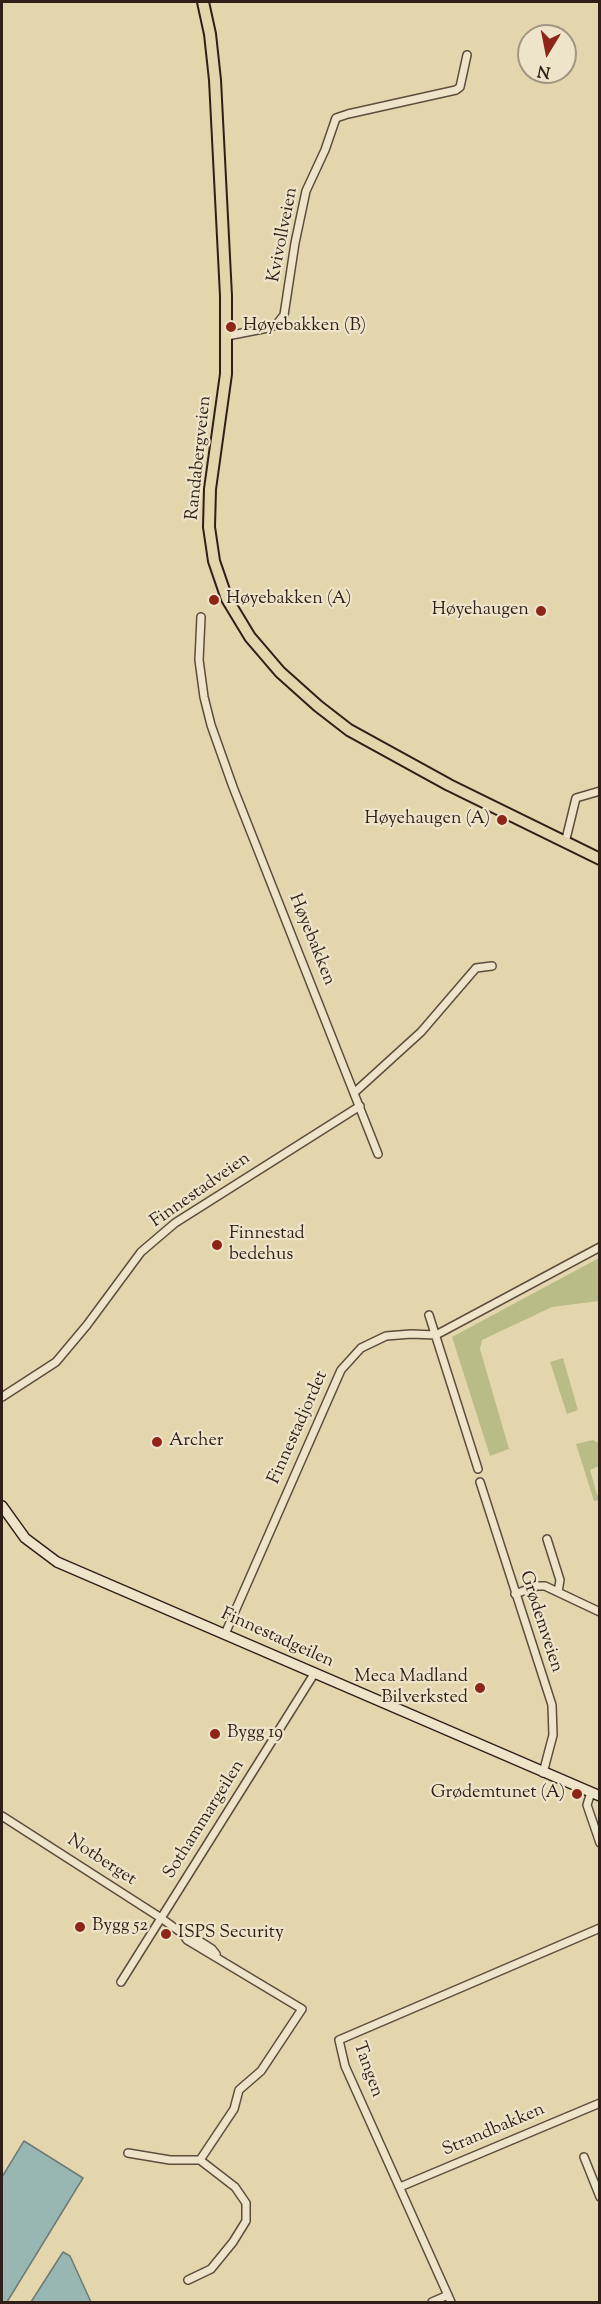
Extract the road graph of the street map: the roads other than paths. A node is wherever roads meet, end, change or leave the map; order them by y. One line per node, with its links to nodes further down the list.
1 (203, 2): 3 (highway, Randabergveien)
2 (466, 56): 3 (street, Kvivollveien)
3 (227, 336): 6 (highway, Randabergveien)
4 (201, 617): 9 (street, Høyebakken)
5 (600, 791): 6 (street)
6 (565, 843): 7 (highway, Randabergveien)
7 (600, 859)
8 (492, 966): 9 (street)
9 (356, 1092): 10 (street)
10 (360, 1106): 11 (street); 15 (street, Finnestadveien)
11 (378, 1154)
12 (600, 1247): 14 (street, Finnestadjordet)
13 (429, 1315): 14 (street)
14 (436, 1335): 16 (street); 23 (street, Finnestadjordet)
15 (2, 1397)
16 (478, 1469)
17 (480, 1482): 21 (street, Grødemveien)
18 (2, 1506): 23 (main road, Finnestadgeilen)
19 (547, 1539): 20 (street)
20 (558, 1592): 21 (street); 22 (street)
21 (515, 1594): 25 (street, Grødemveien)
22 (600, 1612)
23 (225, 1635): 24 (main road, Finnestadgeilen)
24 (314, 1674): 25 (main road, Finnestadgeilen); 29 (street, Sothammargeilen)
25 (543, 1773): 26 (main road, Finnestadgeilen)
26 (597, 1794): 28 (street)
27 (2, 1816): 29 (street, Notberget)
28 (600, 1843)
29 (161, 1918): 31 (street, Sothammargeilen); 35 (street, Notberget)
30 (600, 1928): 36 (street, Tangen)
31 (122, 1982)
32 (600, 2103): 36 (street, Strandbakken)
33 (128, 2153): 35 (street)
34 (584, 2157): 37 (street)
35 (200, 2160): 39 (street)
36 (400, 2187): 40 (street, Tangen)
37 (598, 2188): 38 (street)
38 (600, 2197)
39 (188, 2280)
40 (449, 2299): 41 (street)
41 (432, 2302)

